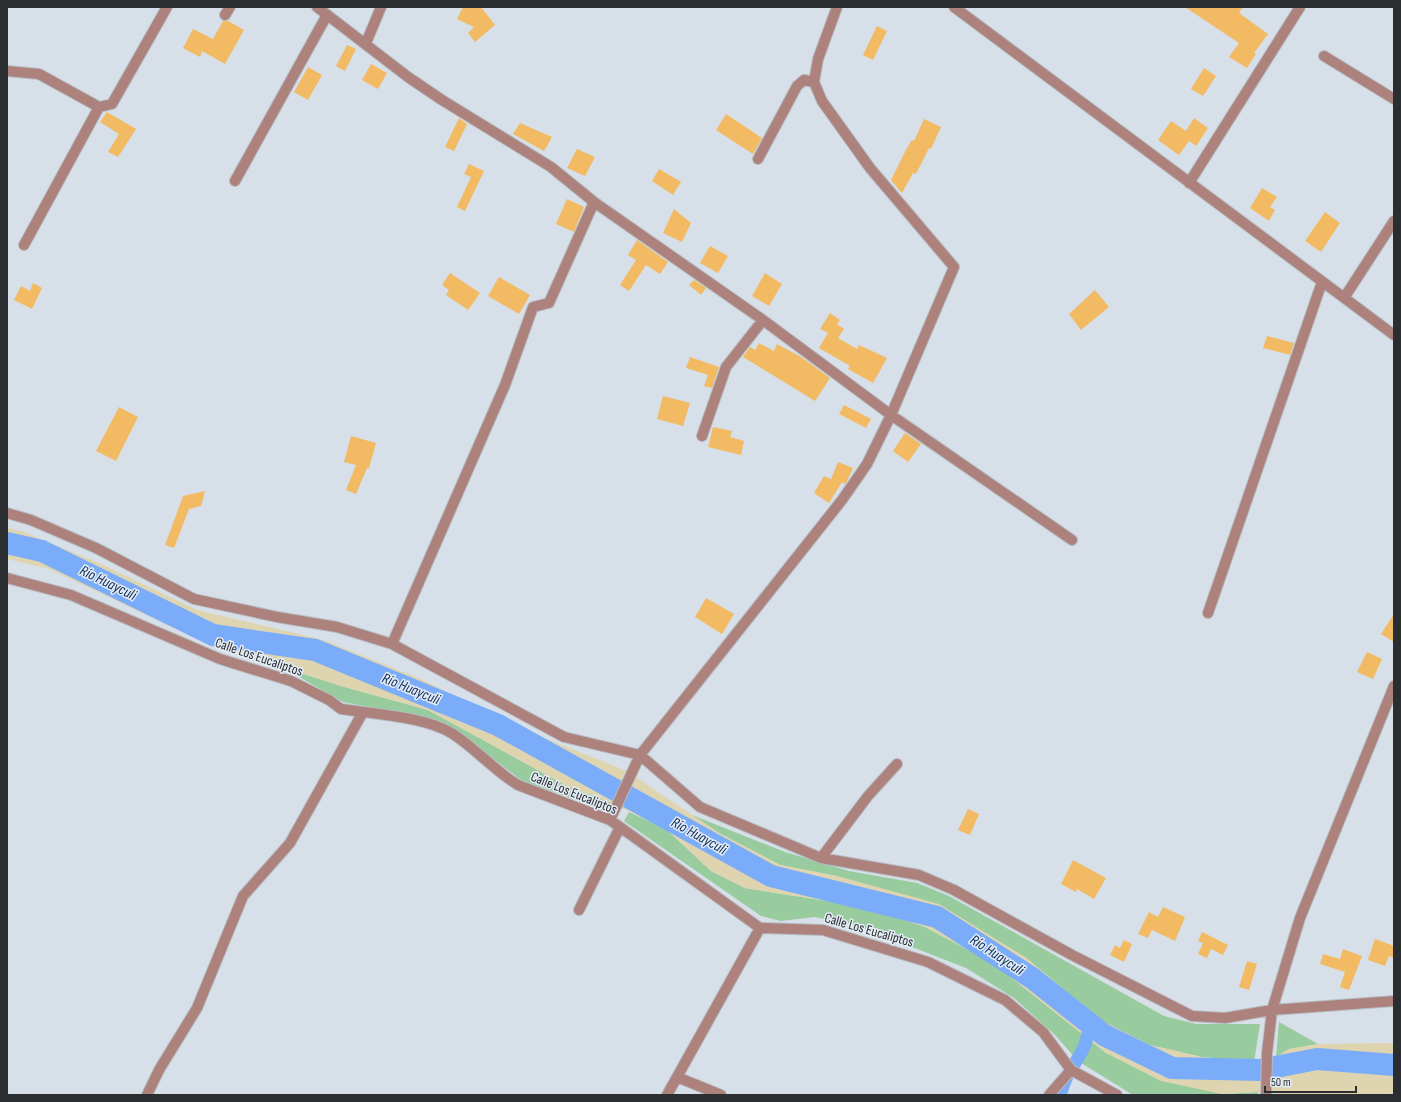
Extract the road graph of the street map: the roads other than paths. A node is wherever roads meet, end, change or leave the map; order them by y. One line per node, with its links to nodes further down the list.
1 (167, 7): 13 (street)
2 (317, 7): 7 (street)
3 (381, 7): 8 (street)
4 (837, 7): 11 (street)
5 (954, 7): 16 (street)
6 (1300, 7): 16 (street)
7 (327, 15): 8 (street); 15 (street)
8 (366, 43): 17 (street)
9 (1324, 56): 12 (street)
10 (7, 71): 13 (street)
11 (814, 82): 14 (street); 24 (street)
12 (1394, 99)
13 (99, 108): 19 (street)
14 (758, 159)
15 (234, 181)
16 (1189, 183): 20 (street)
17 (594, 202): 22 (street); 30 (street)
18 (1394, 221): 21 (street)
19 (24, 245)
20 (1322, 282): 21 (street); 29 (street)
21 (1344, 298): 23 (street)
22 (763, 320): 24 (street); 25 (street)
23 (1394, 335)
24 (891, 415): 27 (street); 33 (street)
25 (702, 436)
26 (7, 513): 30 (street)
27 (1072, 540)
28 (7, 578): 32 (street, Calle Los Eucaliptos)
29 (1208, 613)
30 (392, 644): 33 (street)
31 (1394, 686): 41 (street)
32 (363, 712): 35 (street, Calle Los Eucaliptos); 44 (street)
33 (640, 755): 35 (street); 37 (street)
34 (897, 764): 37 (street)
35 (610, 820): 36 (street, Calle Los Eucaliptos)
36 (620, 827): 38 (street); 39 (street, Calle Los Eucaliptos)
37 (821, 858): 41 (street)
38 (579, 910)
39 (760, 928): 42 (street, Calle Los Eucaliptos); 43 (street)
40 (1394, 1001): 41 (street)
41 (1272, 1010): 49 (street)
42 (1071, 1070): 47 (street); 48 (street, Calle Los Eucaliptos)
43 (678, 1077): 45 (street); 46 (street)
44 (147, 1095)
45 (668, 1095)
46 (721, 1095)
47 (1048, 1095)
48 (1118, 1095)
49 (1266, 1095)

